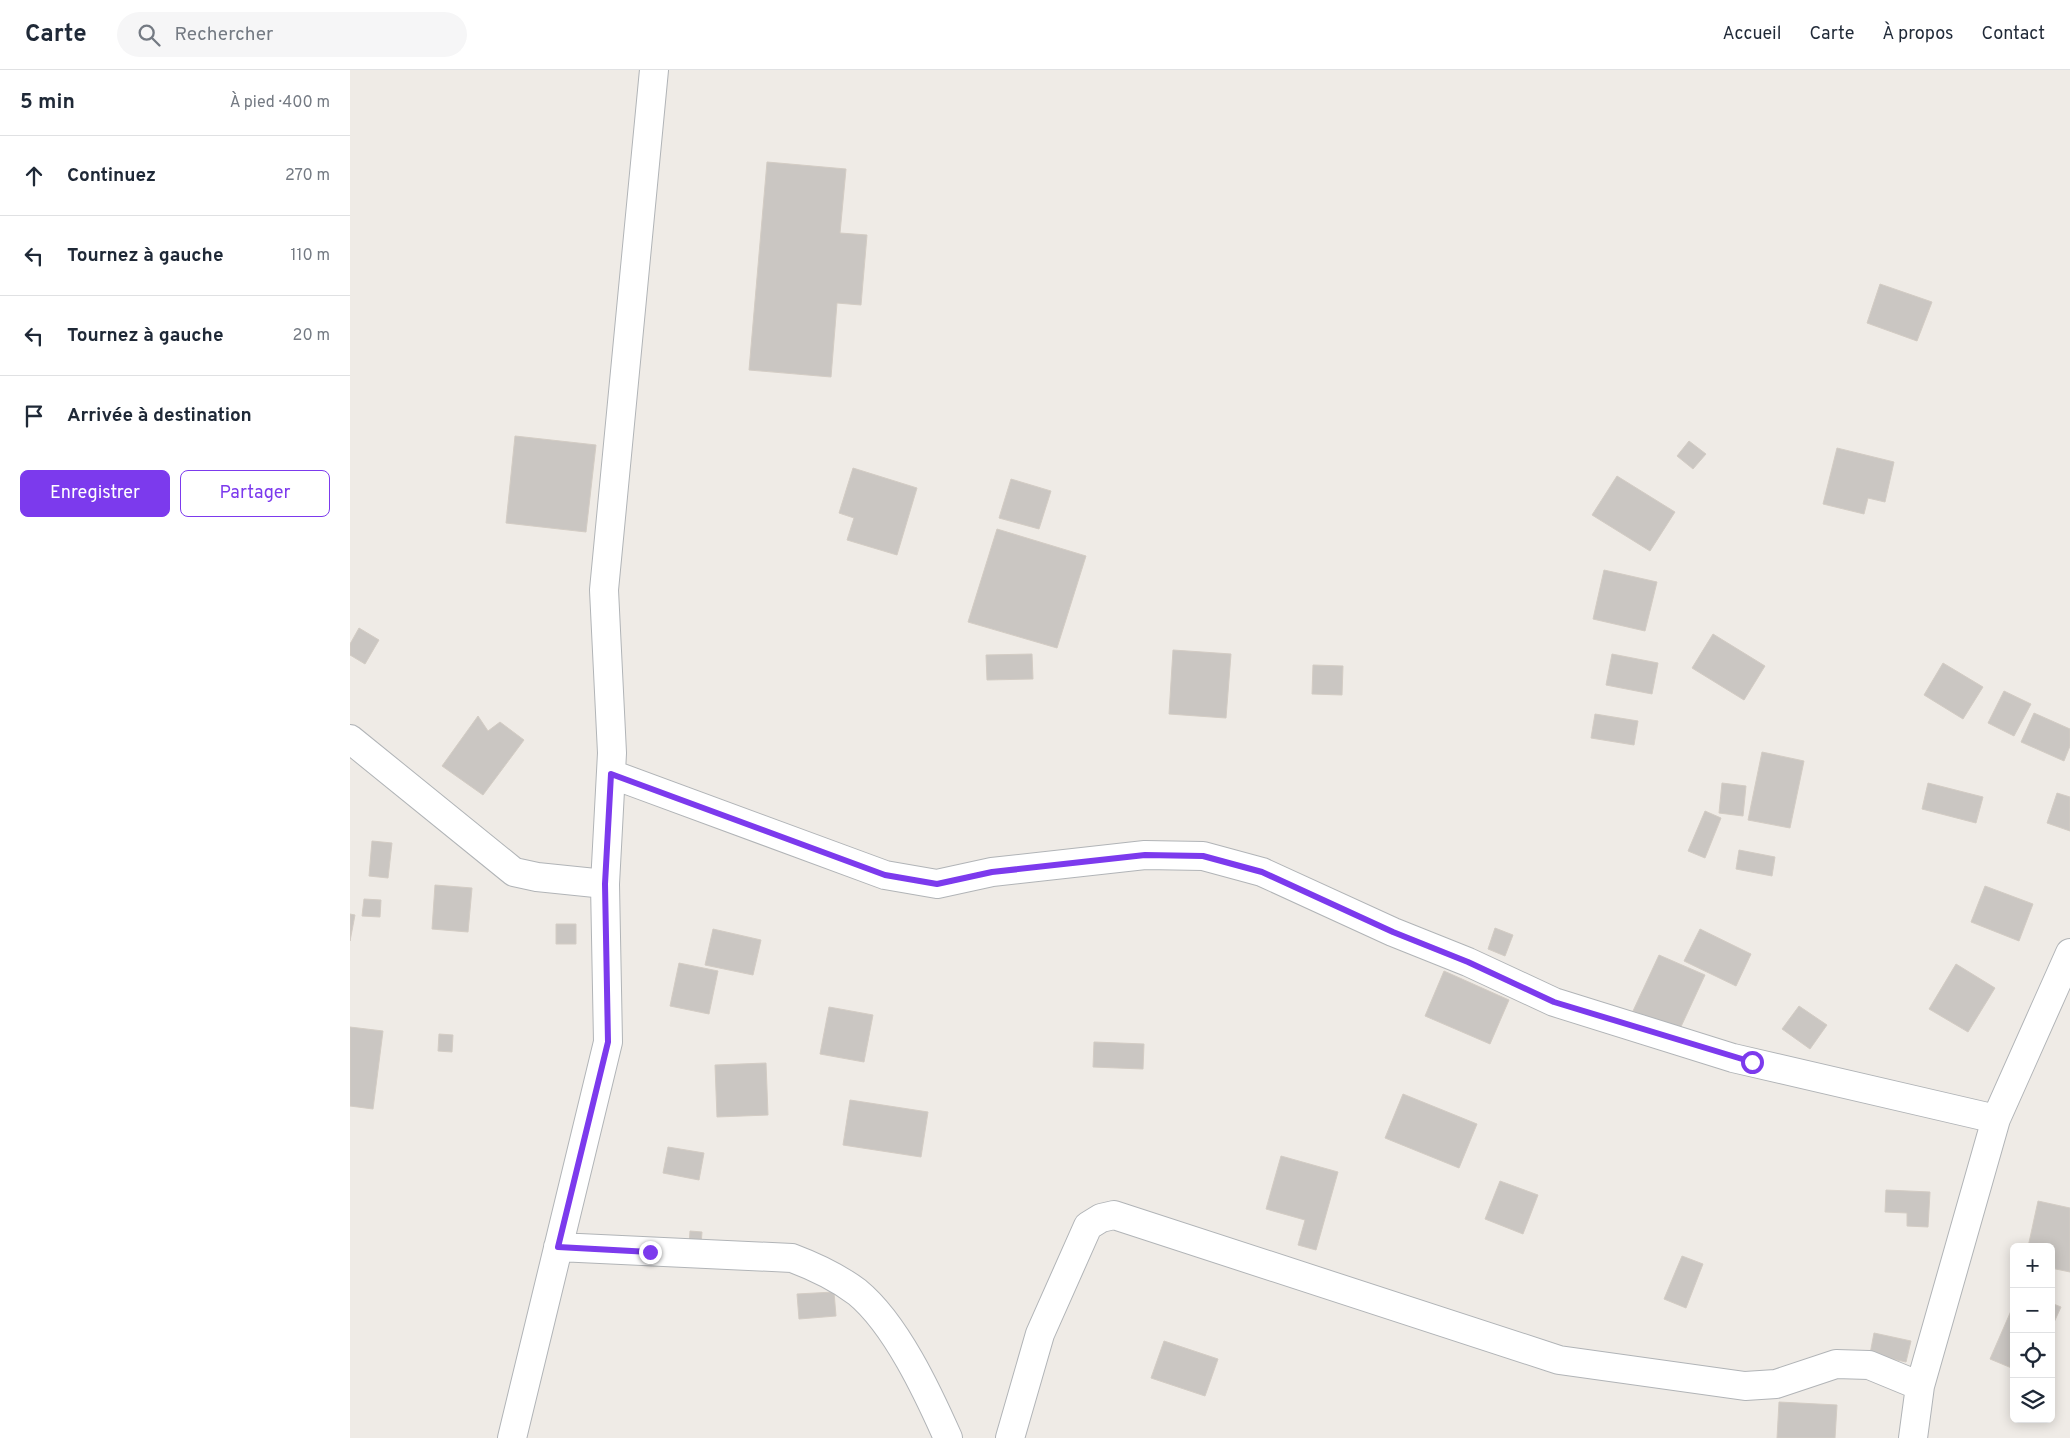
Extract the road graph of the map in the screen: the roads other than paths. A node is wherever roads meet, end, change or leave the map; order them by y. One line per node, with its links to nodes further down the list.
1 (654, 70): 3 (street)
2 (350, 739): 4 (street)
3 (611, 774): 4 (street); 6 (street)
4 (605, 884): 7 (street)
5 (2070, 953): 6 (street)
6 (1996, 1119): 8 (street)
7 (558, 1247): 9 (street); 10 (street)
8 (1920, 1386): 11 (street); 12 (street)
9 (512, 1438)
10 (948, 1438)
11 (1010, 1438)
12 (1913, 1438)

